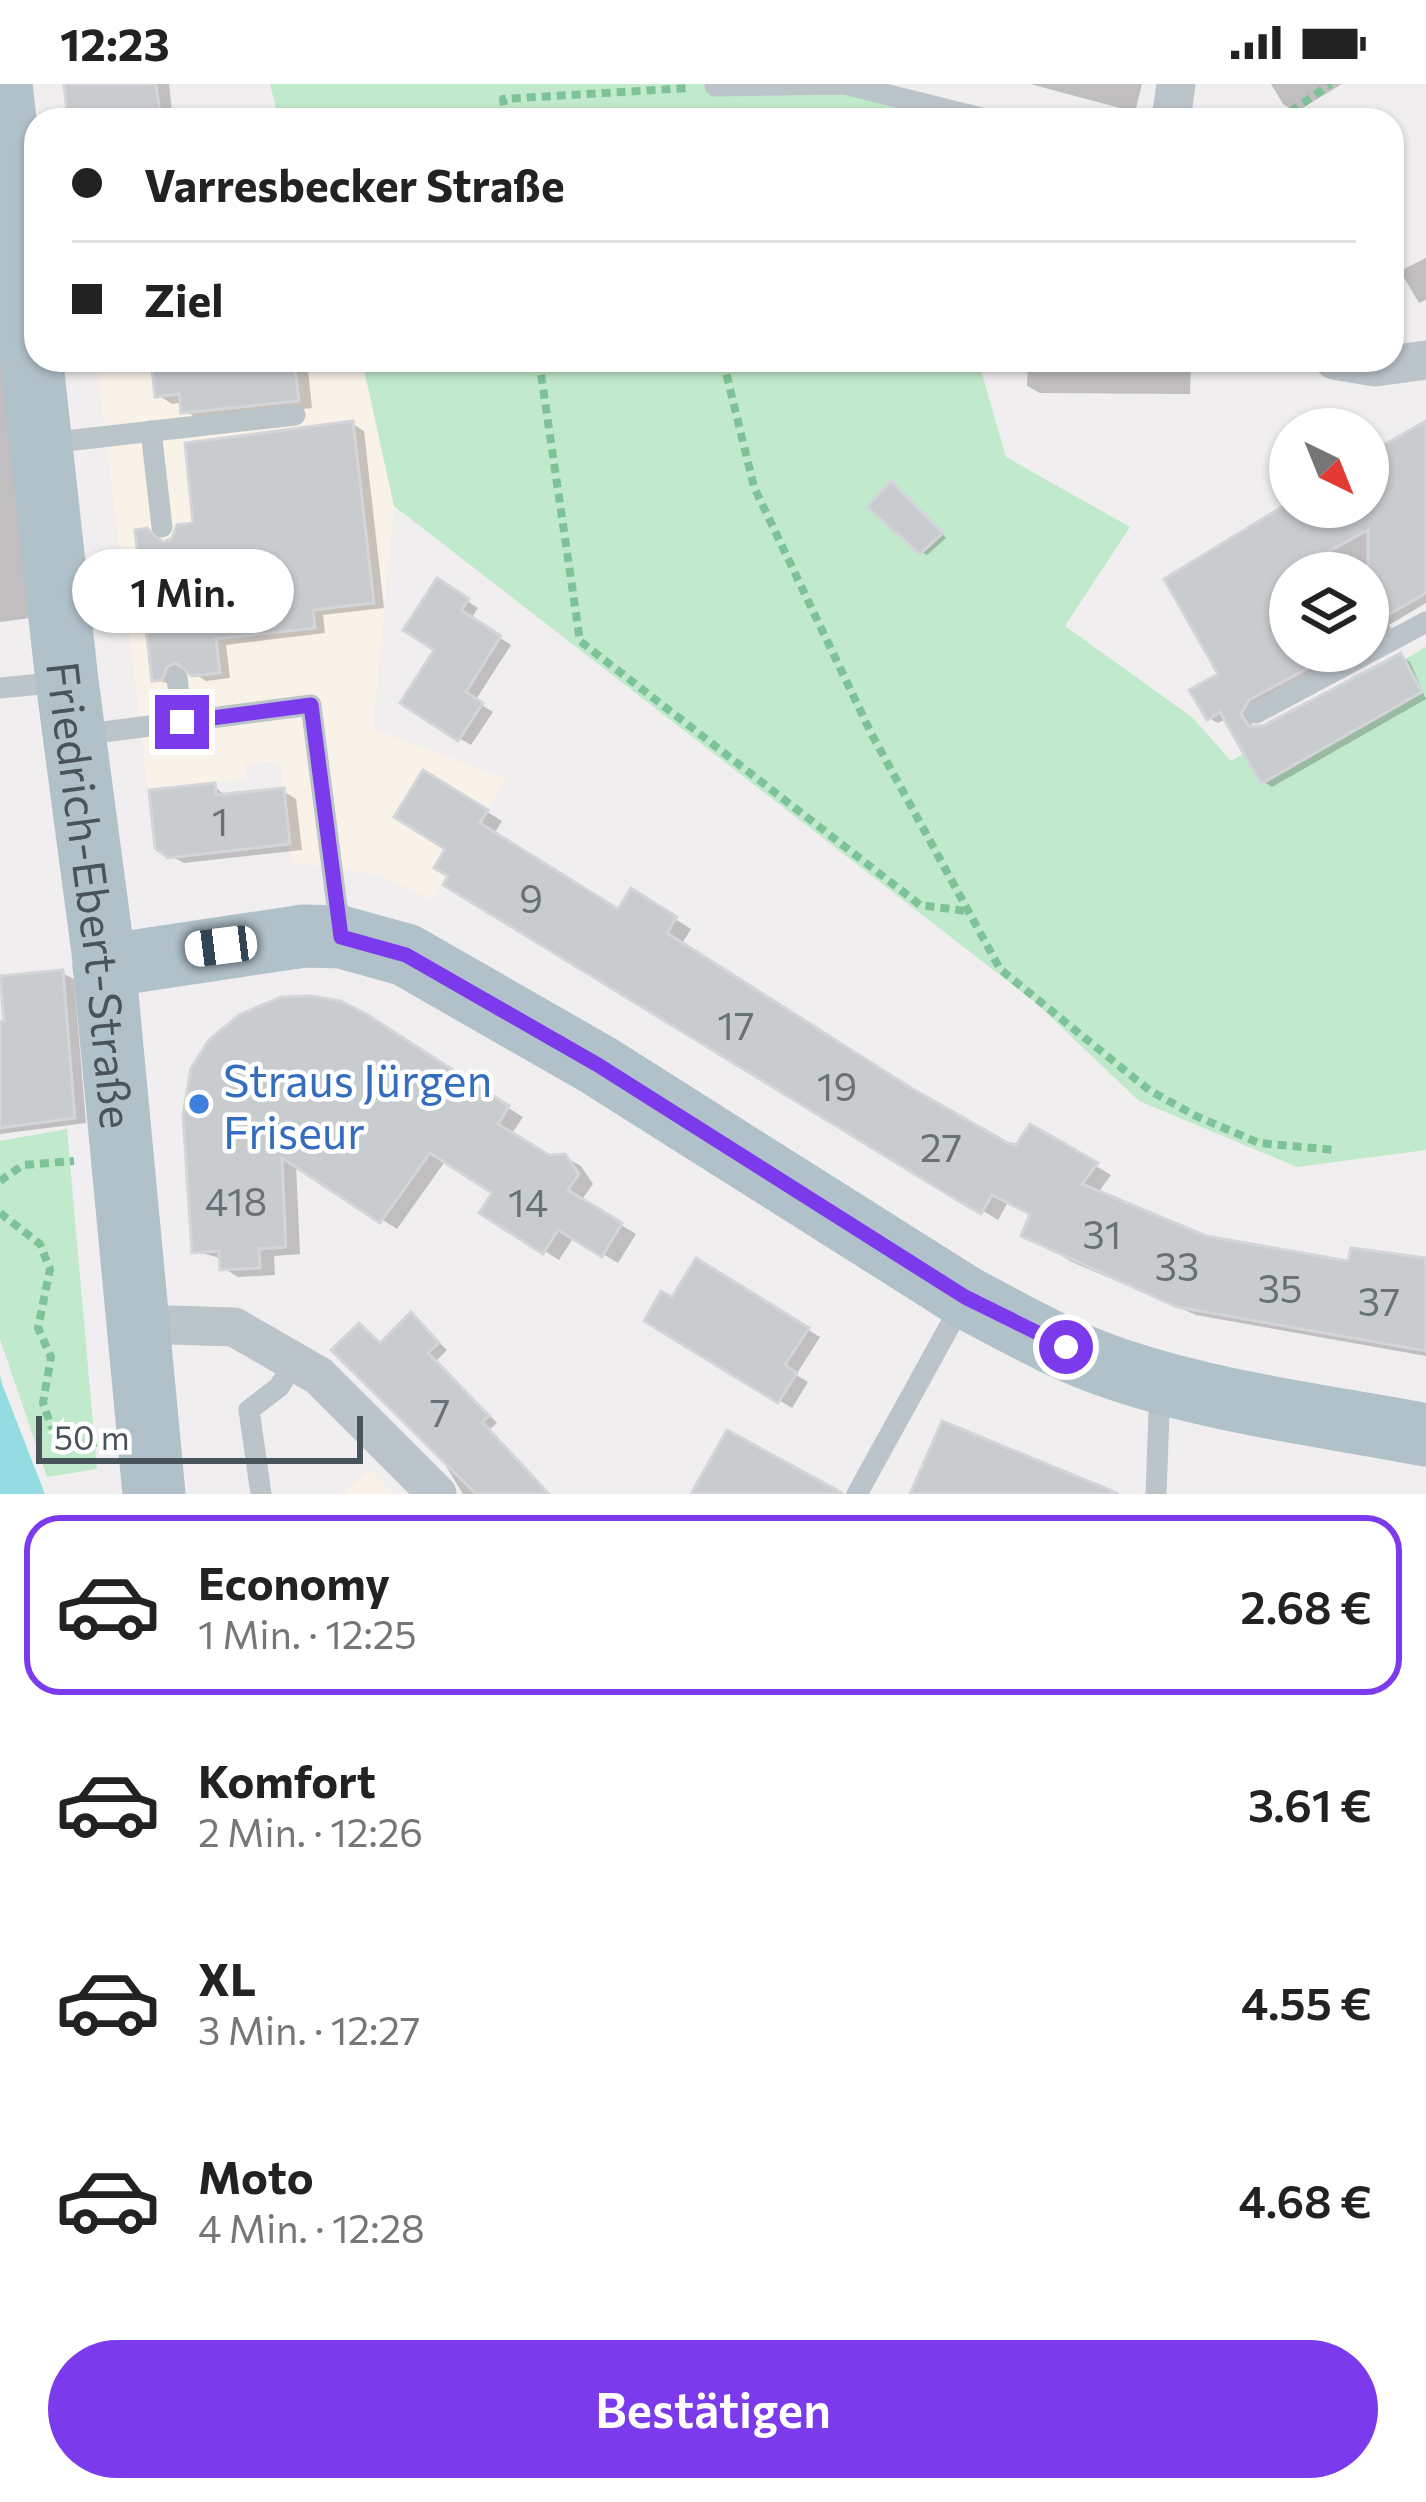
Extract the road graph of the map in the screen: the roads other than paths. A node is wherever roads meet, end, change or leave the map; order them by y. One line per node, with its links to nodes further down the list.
1 (2, 84): 4 (main road, Friedrich-Ebert-Straße)
2 (715, 86): 3 (lane)
3 (941, 108)
4 (24, 287)
5 (33, 372): 8 (main road, Friedrich-Ebert-Straße)
6 (296, 415): 7 (lane)
7 (152, 431): 8 (lane); 9 (lane)
8 (41, 444): 13 (main road, Friedrich-Ebert-Straße)
9 (161, 527)
10 (1426, 622): 14 (lane)
11 (177, 678): 15 (lane)
12 (0, 688): 13 (lane)
13 (70, 708): 15 (lane); 17 (main road, Friedrich-Ebert-Straße)
14 (1256, 712)
15 (182, 722): 16 (lane)
16 (341, 937): 17 (main road); 18 (main road)
17 (104, 966): 19 (main road, Friedrich-Ebert-Straße)
18 (965, 1297): 21 (main road); 26 (lane)
19 (139, 1324): 20 (street); 23 (main road, Friedrich-Ebert-Straße)
20 (295, 1362): 24 (lane); 25 (street)
21 (1160, 1382): 22 (main road); 27 (lane)
22 (1426, 1435)
23 (151, 1469)
24 (261, 1494)
25 (437, 1494)
26 (857, 1494)
27 (1156, 1494)

